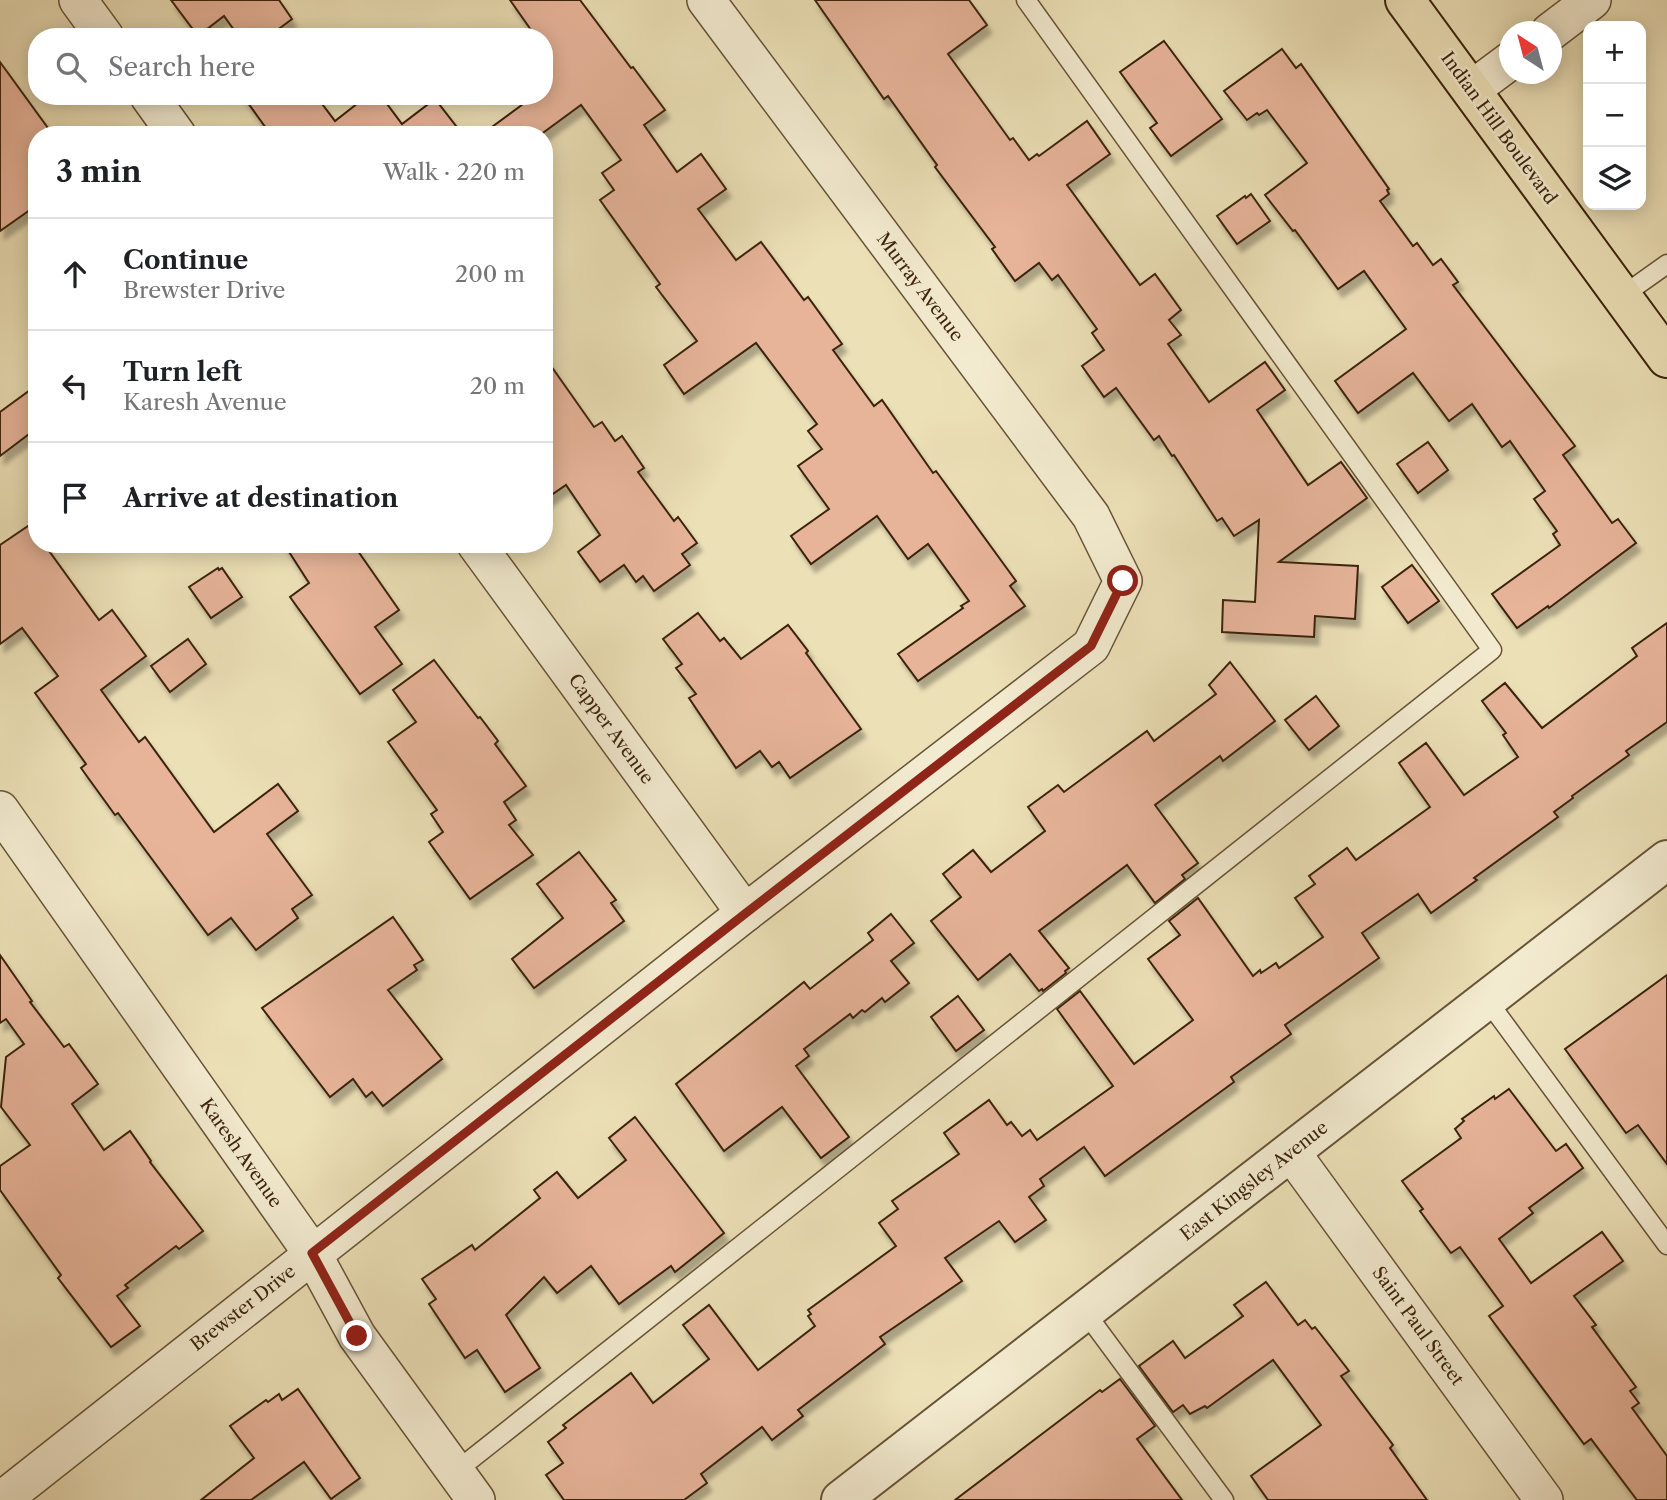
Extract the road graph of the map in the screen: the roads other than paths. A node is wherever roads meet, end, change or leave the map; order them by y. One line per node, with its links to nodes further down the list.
1 (78, 0): 7 (street)
2 (706, 0): 16 (street, Murray Avenue)
3 (1026, 0): 25 (lane)
4 (1405, 0): 9 (main road, Indian Hill Boulevard)
5 (1592, 0): 6 (street)
6 (1562, 22)
7 (98, 28)
8 (1499, 69): 9 (street)
9 (1471, 89): 13 (main road, Indian Hill Boulevard)
10 (155, 105): 11 (street)
11 (171, 126)
12 (1667, 264): 13 (lane)
13 (1622, 296): 14 (main road, Indian Hill Boulevard)
14 (1667, 358)
15 (483, 553): 19 (street, Capper Avenue)
16 (1123, 581): 19 (street, Brewster Drive)
17 (0, 810): 23 (street, Karesh Avenue)
18 (1667, 860): 20 (street, East Kingsley Avenue)
19 (746, 913): 23 (street, Brewster Drive)
20 (1487, 1000): 21 (street, East Kingsley Avenue); 22 (lane)
21 (1291, 1152): 24 (street, East Kingsley Avenue); 29 (street, Saint Paul Street)
22 (1667, 1245)
23 (312, 1253): 25 (street, Karesh Avenue); 26 (street, Brewster Drive)
24 (1085, 1311): 27 (street, East Kingsley Avenue); 28 (lane)
25 (465, 1486)
26 (2, 1500)
27 (841, 1500)
28 (1224, 1500)
29 (1544, 1500)

